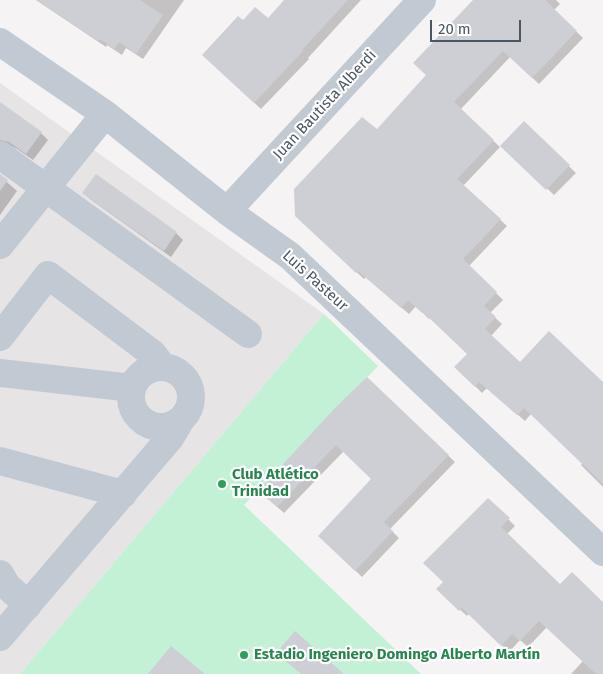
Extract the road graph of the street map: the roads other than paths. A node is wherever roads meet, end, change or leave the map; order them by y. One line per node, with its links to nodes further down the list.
1 (422, 0): 6 (street, Juan Bautista Alberdi)
2 (0, 42): 3 (street, Luis Pasteur)
3 (105, 114): 5 (street); 6 (street, Luis Pasteur)
4 (0, 156): 5 (street)
5 (45, 188): 7 (street); 8 (street)
6 (227, 211): 16 (street, Luis Pasteur)
7 (0, 245)
8 (248, 334)
9 (0, 337): 10 (street)
10 (163, 367): 12 (street); 13 (street)
11 (0, 372): 12 (street)
12 (132, 388): 13 (street)
13 (179, 423): 15 (street)
14 (0, 461): 15 (street)
15 (122, 494): 18 (street)
16 (603, 552)
17 (0, 574): 18 (street)
18 (28, 605): 19 (street)
19 (0, 637)

